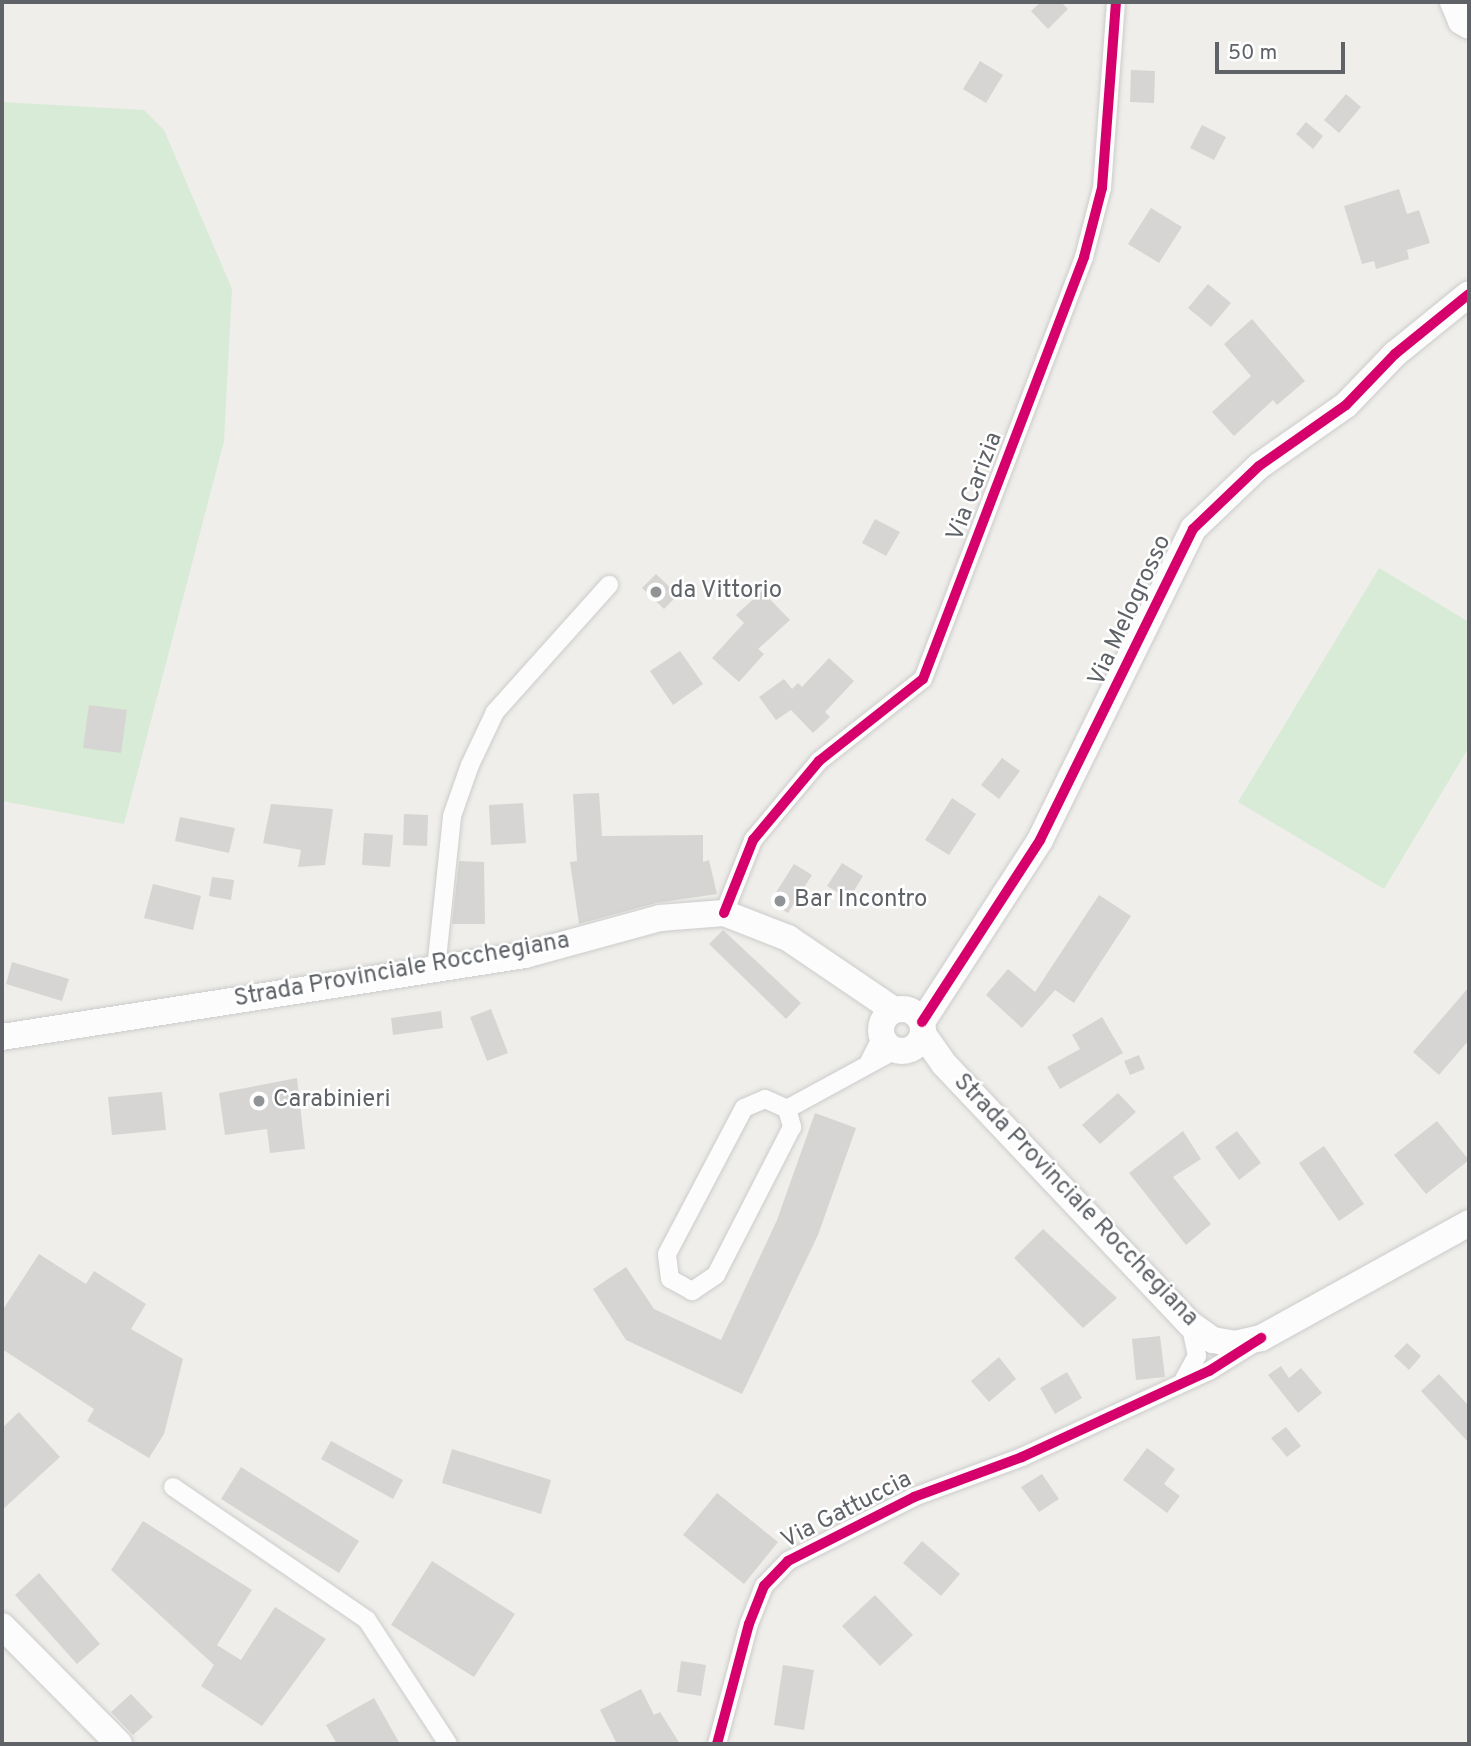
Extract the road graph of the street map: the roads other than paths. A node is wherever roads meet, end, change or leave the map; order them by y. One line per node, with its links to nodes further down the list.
1 (1116, 2): 6 (street, Via Carizia)
2 (1453, 2): 3 (main road)
3 (1469, 26)
4 (1469, 294): 8 (main road, Via Melogrosso)
5 (609, 585): 7 (street)
6 (724, 913): 7 (main road, Strada Provinciale Rocchegiana); 8 (main road, Strada Provinciale Rocchegiana)
7 (436, 969): 9 (main road, Strada Provinciale Rocchegiana)
8 (903, 1029): 10 (street); 12 (main road, Strada Provinciale Rocchegiana)
9 (2, 1037)
10 (786, 1109): 10 (street)
11 (1469, 1223): 13 (main road, Strada Provinciale Rocchegiana)
12 (1190, 1324): 14 (main road, Strada Provinciale Rocchegiana); 16 (street)
13 (1261, 1338): 14 (main road, Strada Provinciale Rocchegiana); 15 (street, Via Gattuccia)
14 (1218, 1341): 15 (street)
15 (1209, 1371): 16 (street, Via Gattuccia)
16 (1183, 1381): 21 (street, Via Gattuccia)
17 (173, 1487): 20 (street)
18 (2, 1626): 19 (main road)
19 (119, 1744)
20 (448, 1744)
21 (718, 1744)

